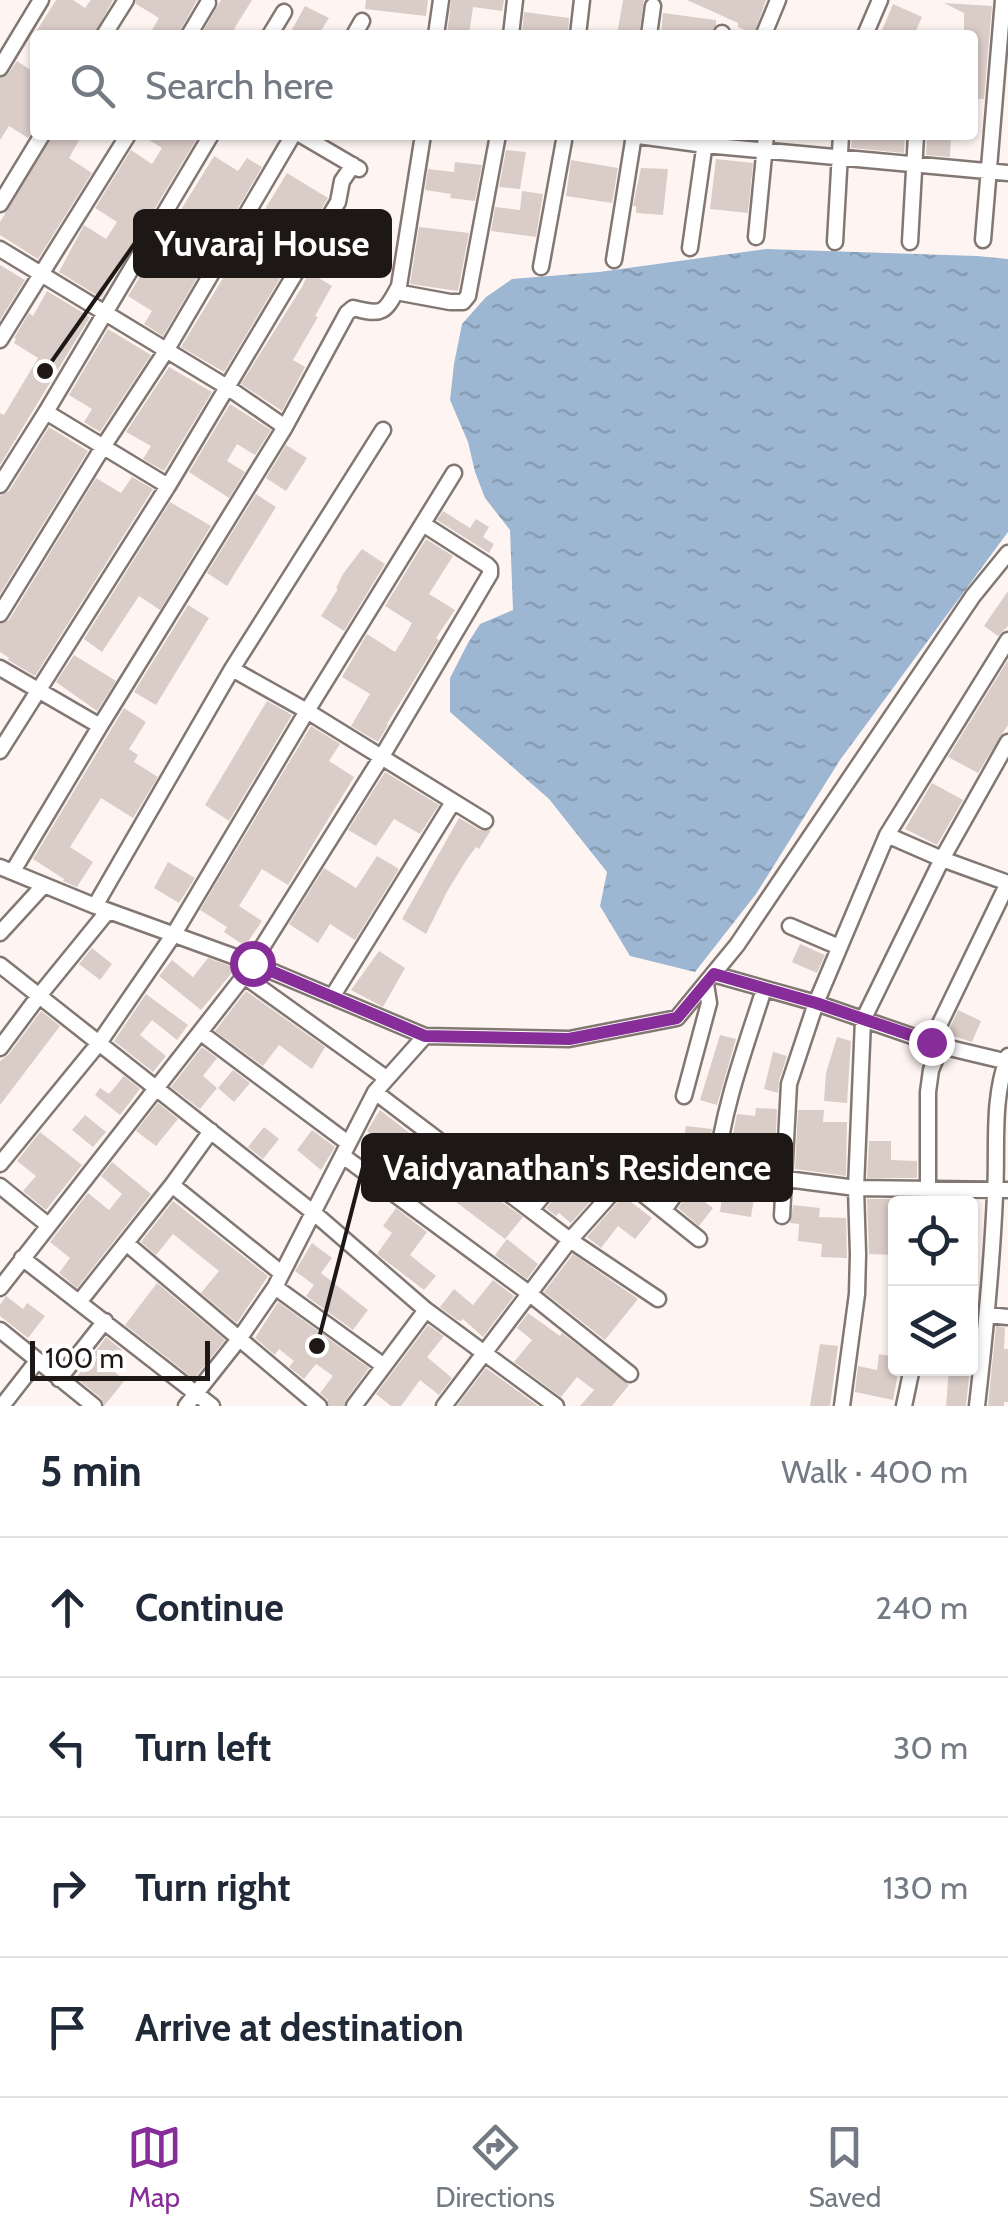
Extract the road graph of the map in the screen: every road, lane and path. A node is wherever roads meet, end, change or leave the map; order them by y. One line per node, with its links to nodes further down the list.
1 (42, 0): 23 (street)
2 (126, 0): 13 (street)
3 (441, 0): 17 (street)
4 (515, 0): 18 (street)
5 (582, 0): 19 (street)
6 (778, 0): 21 (street)
7 (880, 0): 22 (street)
8 (1003, 0): 39 (street)
9 (208, 2): 14 (street)
10 (653, 6): 20 (street)
11 (284, 12): 15 (street)
12 (362, 21): 16 (street)
13 (107, 30)
14 (192, 30)
15 (273, 30)
16 (357, 30)
17 (437, 30)
18 (512, 30)
19 (579, 30)
20 (650, 30)
21 (766, 30)
22 (866, 30)
23 (0, 68)
24 (39, 140): 41 (street)
25 (125, 140): 50 (street)
26 (207, 140): 52 (street)
27 (290, 140): 54 (street)
28 (310, 140): 55 (street)
29 (422, 140): 51 (street)
30 (497, 140): 51 (street)
31 (564, 140): 49 (street)
32 (632, 140): 48 (street)
33 (705, 140): 36 (street); 46 (street)
34 (841, 140): 37 (street)
35 (916, 140): 38 (street)
36 (764, 143): 37 (street); 42 (street)
37 (839, 157): 38 (street); 44 (street)
38 (914, 164): 39 (street); 45 (street)
39 (990, 171): 40 (street); 43 (street)
40 (1008, 173)
41 (0, 204)
42 (756, 237)
43 (982, 240)
44 (834, 242)
45 (910, 242)
46 (690, 248)
47 (0, 250): 50 (street)
48 (614, 260)
49 (542, 267)
50 (42, 275): 52 (street); 53 (street)
51 (396, 292): 57 (street)
52 (104, 314): 54 (street); 56 (street)
53 (0, 340)
54 (166, 352): 55 (street); 59 (street)
55 (226, 387): 57 (street); 62 (street)
56 (46, 412): 59 (street); 61 (street)
57 (284, 428): 71 (street)
58 (383, 430): 68 (street)
59 (103, 447): 62 (street); 65 (street)
60 (454, 473): 63 (street)
61 (0, 485)
62 (168, 486): 69 (street)
63 (423, 524): 70 (street); 74 (street)
64 (1008, 553): 89 (street)
65 (0, 614)
66 (1007, 643): 77 (street)
67 (0, 668): 69 (street)
68 (232, 668): 70 (street); 82 (street)
69 (37, 690): 71 (street); 73 (street)
70 (307, 712): 74 (street); 85 (street)
71 (100, 726): 79 (street)
72 (1008, 742): 78 (street)
73 (0, 751)
74 (380, 758): 75 (street); 88 (street)
75 (453, 802): 76 (street); 92 (street)
76 (485, 821)
77 (887, 834): 78 (street); 86 (street)
78 (942, 859): 80 (street); 94 (street)
79 (6, 869): 81 (street)
80 (1008, 883): 98 (street)
81 (44, 886): 82 (street); 84 (street)
82 (101, 908): 85 (street); 91 (street)
83 (790, 926): 86 (street)
84 (0, 933)
85 (174, 934): 88 (street); 97 (street)
86 (839, 947): 93 (street)
87 (0, 965): 91 (street)
88 (248, 969): 92 (street); 95 (street); 101 (street)
89 (710, 979): 90 (street); 96 (street); 104 (street)
90 (764, 989): 93 (street); 109 (street)
91 (38, 997): 97 (street); 99 (street)
92 (332, 997): 96 (street)
93 (816, 1003): 94 (street); 112 (street)
94 (863, 1020): 98 (street); 115 (street)
95 (201, 1033): 102 (street); 106 (street)
96 (425, 1036): 101 (street)
97 (99, 1043): 102 (street); 107 (street)
98 (936, 1044): 100 (street); 117 (street)
99 (0, 1048)
100 (1007, 1060): 116 (street)
101 (386, 1078): 103 (street)
102 (156, 1086): 105 (street); 122 (street)
103 (375, 1092): 106 (street); 118 (street)
104 (684, 1096)
105 (211, 1131): 114 (street); 120 (street)
106 (346, 1150): 120 (street); 129 (street)
107 (0, 1164)
108 (696, 1164): 109 (street); 111 (street); 119 (street)
109 (716, 1170): 112 (street)
110 (563, 1171): 118 (street)
111 (623, 1178): 119 (street); 124 (street)
112 (784, 1180): 115 (street); 121 (street)
113 (0, 1186): 122 (street)
114 (172, 1186): 125 (street); 127 (street)
115 (856, 1188): 117 (street); 153 (street)
116 (1002, 1190): 117 (street); 133 (street)
117 (928, 1196)
118 (531, 1210): 124 (street)
119 (664, 1210): 123 (street)
120 (314, 1213): 127 (street); 132 (street)
121 (782, 1216)
122 (48, 1225): 126 (street)
123 (699, 1238)
124 (570, 1240): 129 (street); 130 (street)
125 (126, 1243): 131 (street); 137 (street)
126 (22, 1258): 128 (street); 131 (street)
127 (278, 1280): 137 (street); 140 (street)
128 (0, 1288)
129 (530, 1294): 138 (street); 141 (street)
130 (658, 1300)
131 (80, 1302): 135 (street)
132 (426, 1310): 138 (street); 140 (street)
133 (988, 1315): 134 (street); 155 (street)
134 (1008, 1317)
135 (105, 1321): 143 (street); 144 (street)
136 (0, 1330): 139 (street)
137 (239, 1338): 144 (street); 149 (street)
138 (486, 1353): 151 (street); 152 (street)
139 (38, 1361): 143 (street); 145 (street)
140 (384, 1366): 150 (street)
141 (630, 1374)
142 (910, 1376): 154 (street)
143 (59, 1379): 146 (street)
144 (197, 1394): 147 (street); 148 (street)
145 (2, 1406)
146 (94, 1406)
147 (186, 1406)
148 (212, 1406)
149 (319, 1406)
150 (354, 1406)
151 (444, 1406)
152 (556, 1406)
153 (842, 1406)
154 (904, 1406)
155 (977, 1406)

